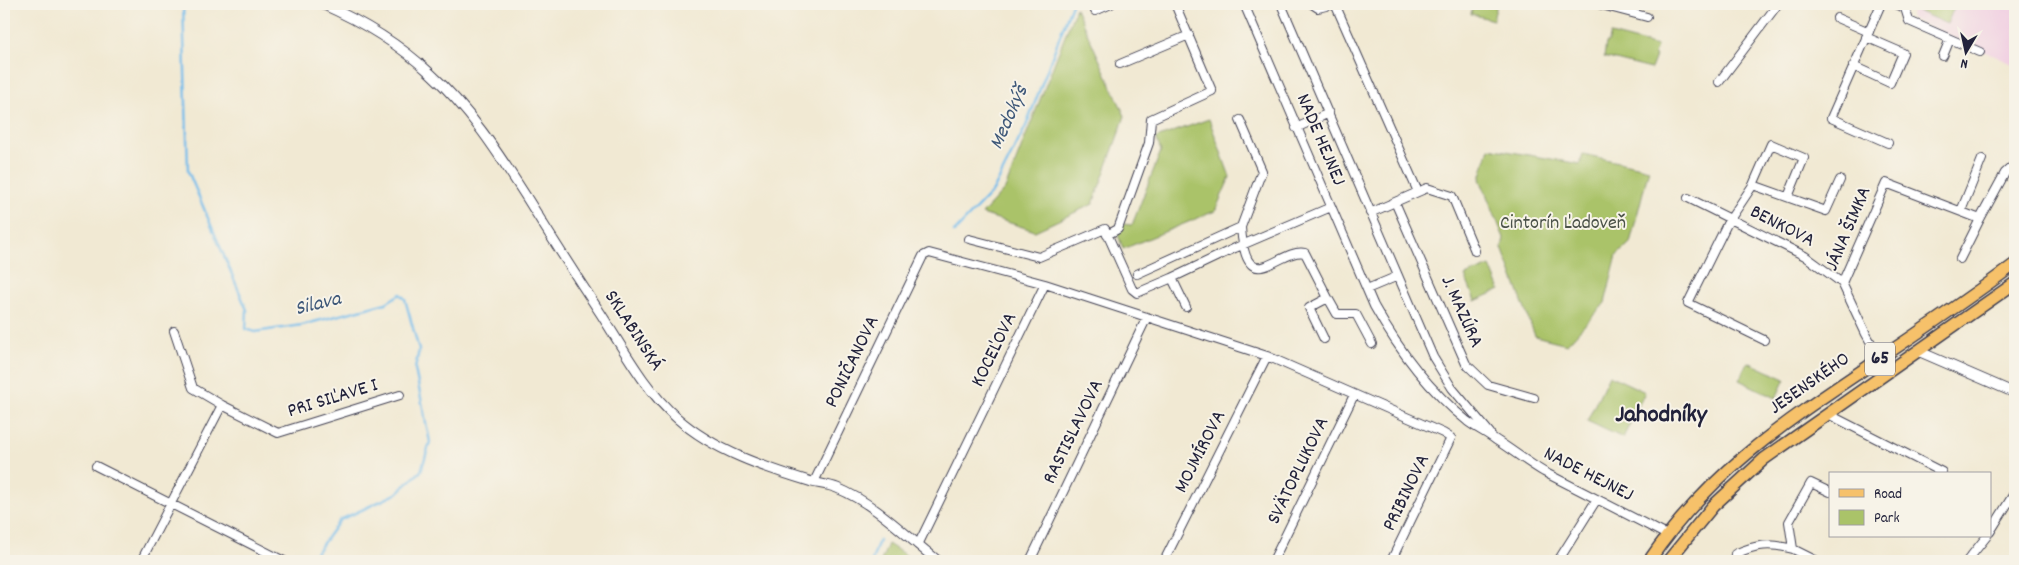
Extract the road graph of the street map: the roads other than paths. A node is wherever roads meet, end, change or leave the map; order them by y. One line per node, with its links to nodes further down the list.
1 (322, 4): 75 (street, SKLABINSKÁ)
2 (1111, 4): 14 (street)
3 (1175, 4): 18 (street)
4 (1244, 4): 27 (street, NADE HEJNEJ)
5 (1281, 4): 25 (street, NADE HEJNEJ)
6 (1312, 4): 7 (street)
7 (1334, 4): 33 (street)
8 (1598, 4): 15 (street)
9 (1778, 4): 24 (street)
10 (1881, 4): 17 (street)
11 (1895, 4): 13 (street)
12 (1913, 4): 13 (street)
13 (1905, 8): 19 (street)
14 (1095, 11)
15 (1647, 17)
16 (1838, 18): 17 (street)
17 (1867, 34): 23 (street); 23 (street)
18 (1189, 35): 22 (street); 43 (street)
19 (1950, 39): 20 (street); 21 (street)
20 (1980, 52)
21 (1943, 56)
22 (1120, 64)
23 (1853, 66): 28 (street)
24 (1719, 82)
25 (1329, 113): 27 (street); 39 (street, NADE HEJNEJ)
26 (1240, 120): 42 (street)
27 (1296, 128): 37 (street, NADE HEJNEJ)
28 (1888, 143)
29 (1982, 159): 38 (street)
30 (2015, 164): 41 (street)
31 (1840, 180): 34 (street, BENKOVA)
32 (1754, 184): 34 (street, BENKOVA); 34 (street, BENKOVA); 40 (street, BENKOVA)
33 (1418, 192): 36 (street, J. MAZÚRA); 46 (street, J. MAZÚRA)
34 (1788, 197)
35 (1688, 198): 40 (street, BENKOVA)
36 (1395, 202): 39 (street, J. MAZÚRA); 69 (street, J. MAZÚRA)
37 (1331, 207): 45 (street); 55 (street, NADE HEJNEJ)
38 (1960, 211): 41 (street, JÁNA ŠIMKA); 52 (street, JÁNA ŠIMKA)
39 (1370, 213): 50 (street, NADE HEJNEJ)
40 (1730, 219): 52 (street, BENKOVA); 61 (street)
41 (1980, 219): 47 (street)
42 (1241, 227): 45 (street); 49 (street)
43 (1106, 232): 44 (street); 51 (street)
44 (969, 239)
45 (1242, 245): 51 (street); 56 (street)
46 (1475, 251)
47 (1960, 259)
48 (2015, 264): 65 (main road, JESENSKÉHO / 65)
49 (1137, 274)
50 (1398, 276): 55 (street); 72 (street, NADE HEJNEJ)
51 (1172, 278): 57 (street)
52 (1842, 282): 65 (street, JÁNA ŠIMKA)
53 (2015, 283): 63 (main road, JESENSKÉHO / 65)
54 (1045, 284): 58 (street); 75 (street, PONIČANOVA); 84 (street, KOCEĽOVA)
55 (1367, 289): 72 (street, NADE HEJNEJ)
56 (1328, 298): 60 (street); 62 (street)
57 (1186, 307)
58 (1148, 317): 64 (street); 91 (street, RASTISLAVOVA)
59 (174, 331): 70 (street, PRI SIĽAVE I)
60 (1324, 339)
61 (1764, 340)
62 (1372, 344)
63 (1918, 351): 66 (street); 71 (main road, JESENSKÉHO / 65)
64 (1267, 356): 68 (street); 92 (street, MOJMÍROVA)
65 (1880, 359): 81 (main road, JESENSKÉHO / 65)
66 (2015, 393)
67 (400, 395): 70 (street, PRI SIĽAVE I)
68 (1354, 395): 93 (street, SVÄTOPLUKOVA); 94 (street, PRIBINOVA)
69 (1534, 398)
70 (222, 406): 79 (street)
71 (1828, 414): 74 (street); 82 (main road, JESENSKÉHO / 65)
72 (1497, 440): 78 (street, NADE HEJNEJ)
73 (96, 466): 79 (street)
74 (1942, 472)
75 (814, 482): 84 (street, SKLABINSKÁ)
76 (1829, 492): 85 (street)
77 (2015, 492): 80 (street)
78 (1597, 499): 81 (street, NADE HEJNEJ); 95 (street)
79 (171, 504): 88 (street); 89 (street)
80 (1992, 529)
81 (1668, 535): 82 (main road); 87 (main road); 96 (main road, JESENSKÉHO / 65)
82 (1686, 536): 87 (main road, JESENSKÉHO / 65)
83 (1985, 538): 98 (street)
84 (918, 545): 90 (street, SKLABINSKÁ)
85 (1793, 549): 86 (street); 97 (street)
86 (1735, 554)
87 (1670, 558)
88 (140, 561)
89 (284, 561)
90 (938, 561)
91 (1030, 561)
92 (1164, 561)
93 (1274, 561)
94 (1391, 561)
95 (1558, 561)
96 (1649, 561)
97 (1817, 561)
98 (1967, 561)

